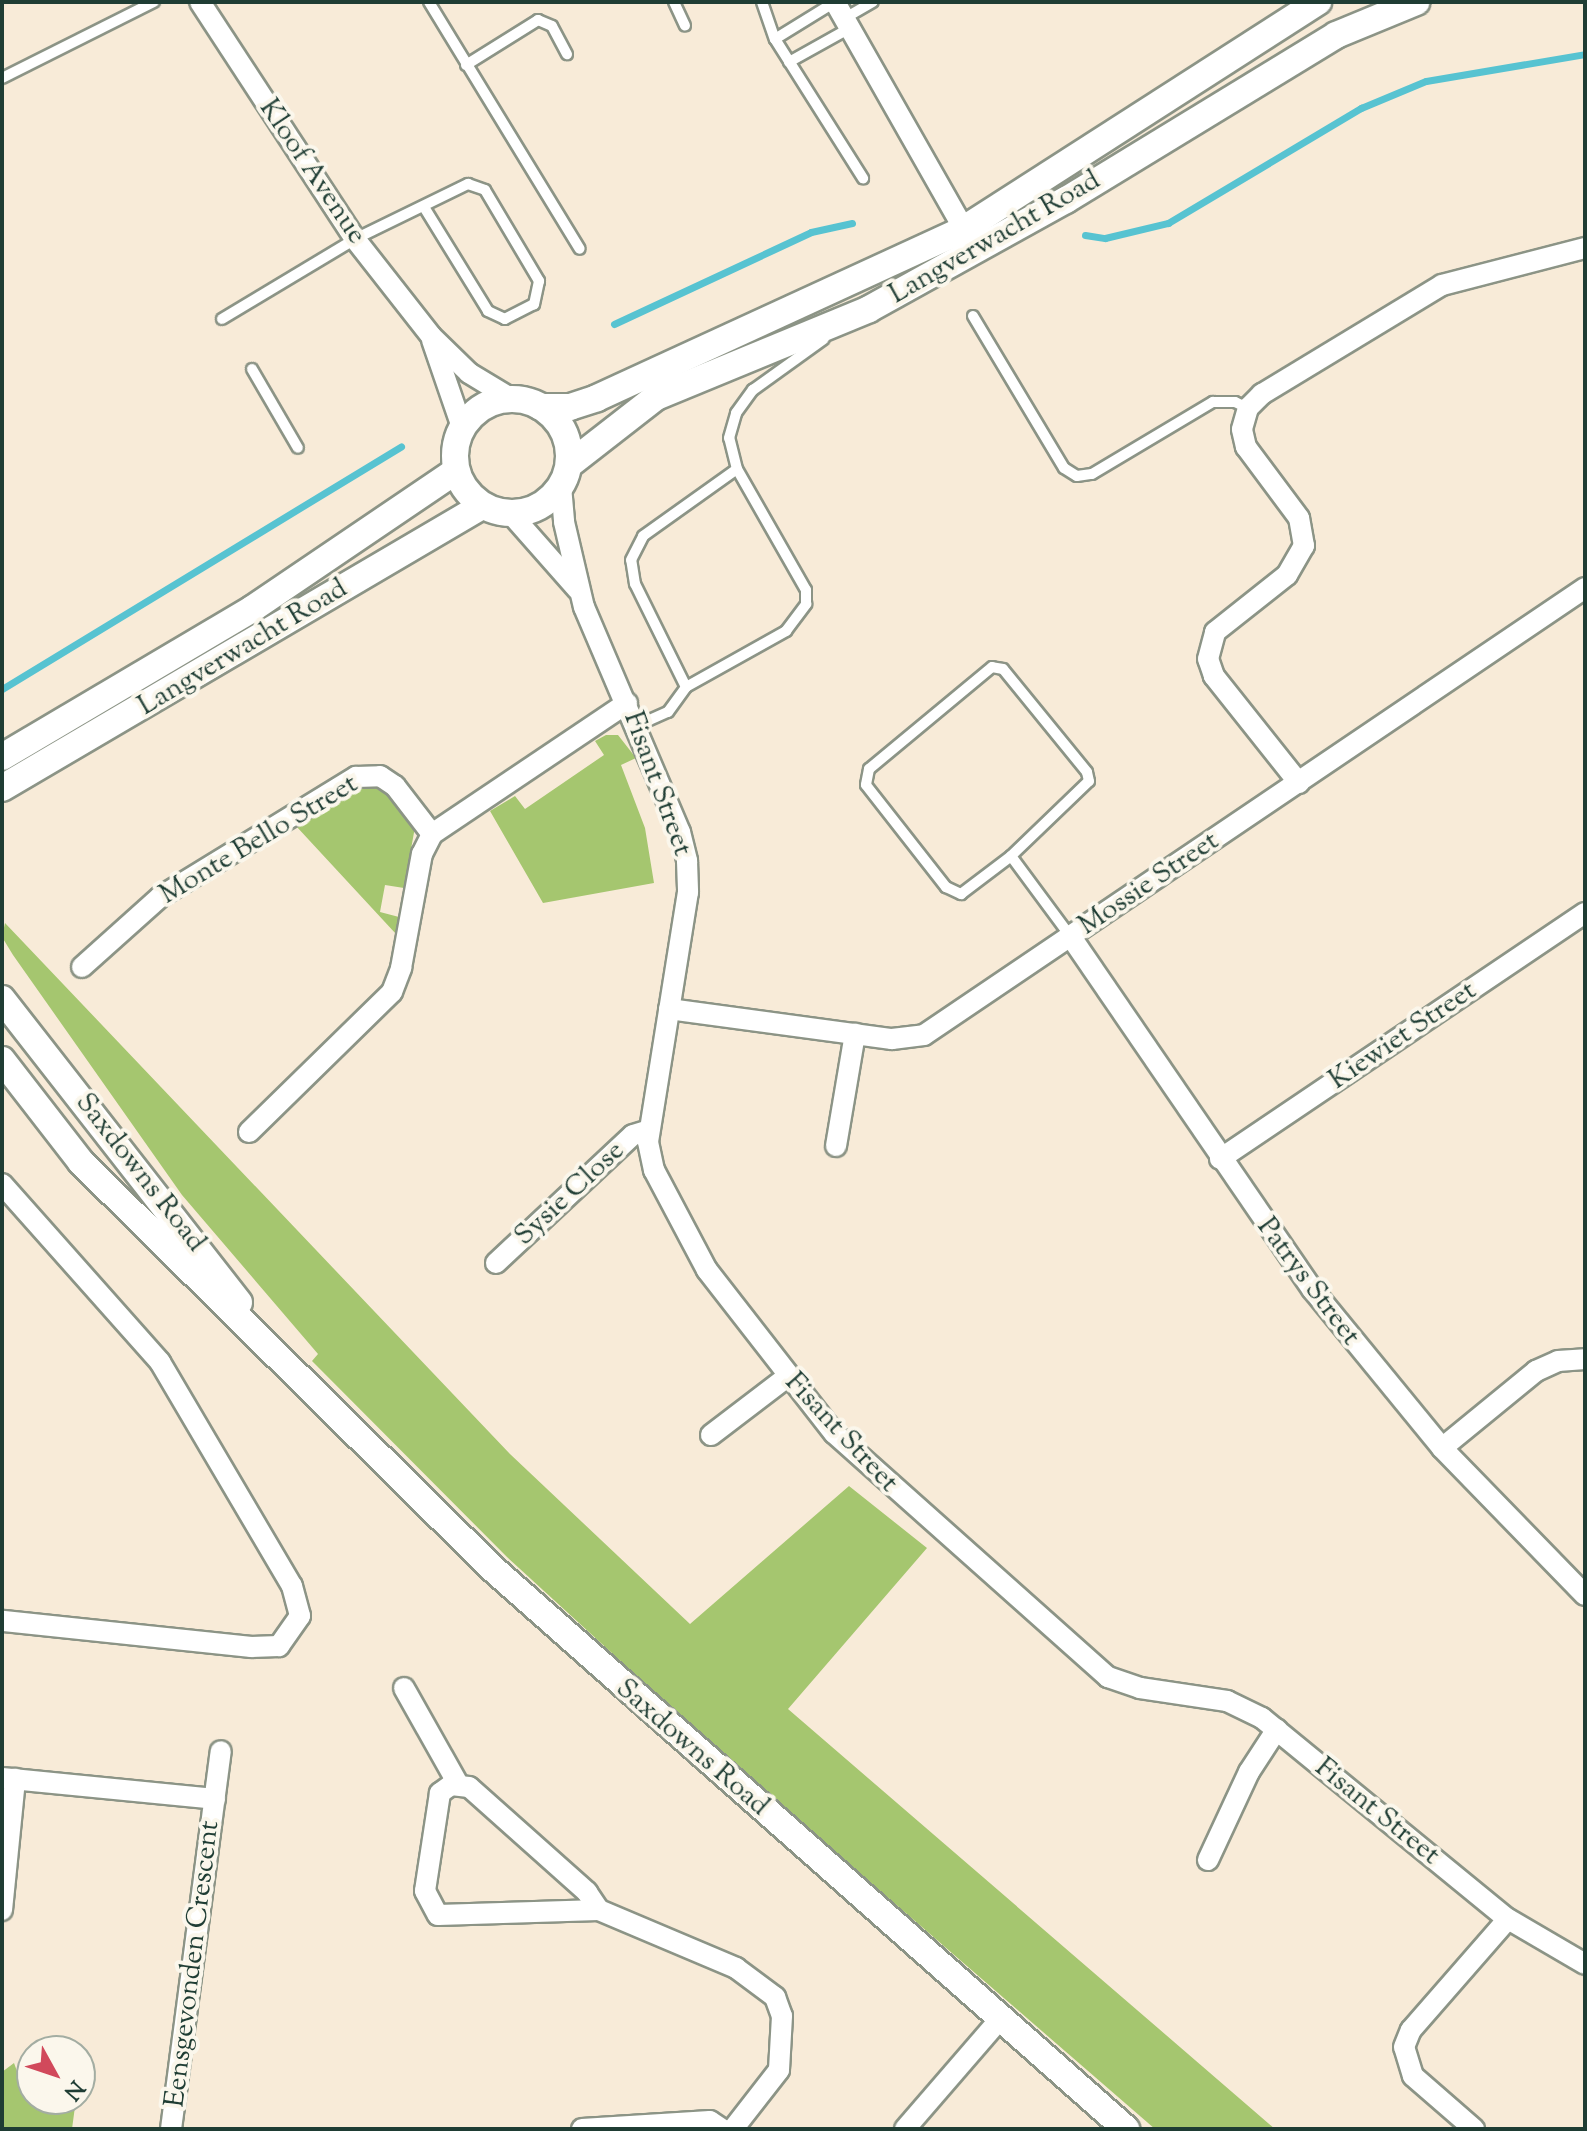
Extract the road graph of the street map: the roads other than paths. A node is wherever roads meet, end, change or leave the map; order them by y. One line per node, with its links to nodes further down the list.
1 (154, 2): 15 (lane)
2 (200, 2): 19 (street, Kloof Avenue)
3 (429, 2): 14 (lane)
4 (674, 2): 10 (lane)
5 (762, 2): 11 (lane)
6 (873, 2): 9 (lane)
7 (1318, 2): 18 (street, Langverwacht Road)
8 (1416, 2): 22 (street, Langverwacht Road)
9 (841, 13): 11 (lane); 13 (lane); 18 (street)
10 (685, 26)
11 (775, 39): 13 (lane)
12 (567, 54): 14 (lane)
13 (789, 62): 16 (lane)
14 (466, 65): 21 (lane)
15 (2, 78)
16 (863, 178)
17 (424, 207): 17 (lane); 19 (lane)
18 (964, 229): 28 (street, Langverwacht Road)
19 (355, 239): 24 (lane); 25 (street, Kloof Avenue)
20 (1585, 248): 29 (street)
21 (580, 249)
22 (869, 309): 32 (lane); 34 (street, Langverwacht Road)
23 (973, 316): 29 (lane)
24 (222, 319)
25 (431, 336): 27 (street, Kloof Avenue); 30 (street, Kloof Avenue)
26 (252, 369): 31 (lane)
27 (512, 399): 28 (street); 30 (street)
28 (541, 407): 34 (street)
29 (1248, 408): 43 (street)
30 (462, 427): 33 (street)
31 (298, 448)
32 (737, 469): 39 (lane); 39 (lane)
33 (456, 471): 35 (street); 42 (street, Langverwacht Road)
34 (566, 475): 36 (street); 38 (street, Fisant Street)
35 (482, 506): 36 (street); 44 (street, Langverwacht Road)
36 (511, 514): 38 (street, Fisant Street)
37 (1585, 588): 43 (street, Mossie Street)
38 (578, 590): 40 (street, Fisant Street)
39 (686, 687): 41 (lane)
40 (627, 703): 41 (street, Fisant Street); 45 (street)
41 (636, 726): 51 (street, Fisant Street)
42 (2, 757)
43 (1299, 783): 48 (street, Mossie Street)
44 (2, 788)
45 (432, 834): 49 (street, Monte Bello Street); 55 (street)
46 (1011, 856): 46 (lane); 48 (lane)
47 (1585, 913): 57 (street, Kiewiet Street)
48 (1071, 937): 52 (street, Mossie Street); 57 (street, Patrys Street)
49 (82, 967)
50 (2, 999): 60 (street, Saxdowns Road)
51 (669, 1009): 52 (street, Mossie Street); 54 (street, Fisant Street)
52 (855, 1034): 56 (street)
53 (2, 1060): 60 (street, Saxdowns Road)
54 (649, 1130): 59 (street, Sysie Close); 62 (street, Fisant Street)
55 (249, 1132)
56 (836, 1146)
57 (1220, 1159): 64 (street, Patrys Street)
58 (2, 1184): 66 (street)
59 (496, 1263)
60 (275, 1350): 78 (street, Saxdowns Road)
61 (1585, 1359): 64 (street)
62 (787, 1377): 63 (street); 68 (street, Fisant Street)
63 (711, 1435)
64 (1442, 1448): 65 (street, Patrys Street)
65 (1585, 1595)
66 (2, 1621)
67 (404, 1688): 71 (street)
68 (1277, 1729): 73 (street); 76 (street, Fisant Street)
69 (221, 1751): 72 (street, Eensgevonden Crescent)
70 (9, 1779): 72 (street, Eensgevonden Crescent); 74 (street)
71 (458, 1784): 75 (street); 75 (street)
72 (215, 1799): 79 (street, Eensgevonden Crescent)
73 (1208, 1860)
74 (2, 1910)
75 (599, 1910): 82 (street)
76 (1508, 1919): 77 (street, Fisant Street); 85 (street)
77 (1585, 1964)
78 (1000, 2019): 83 (street); 84 (street, Saxdowns Road)
79 (171, 2129)
80 (582, 2129): 81 (street)
81 (722, 2129)
82 (733, 2129)
83 (905, 2129)
84 (1126, 2129)
85 (1474, 2129)

